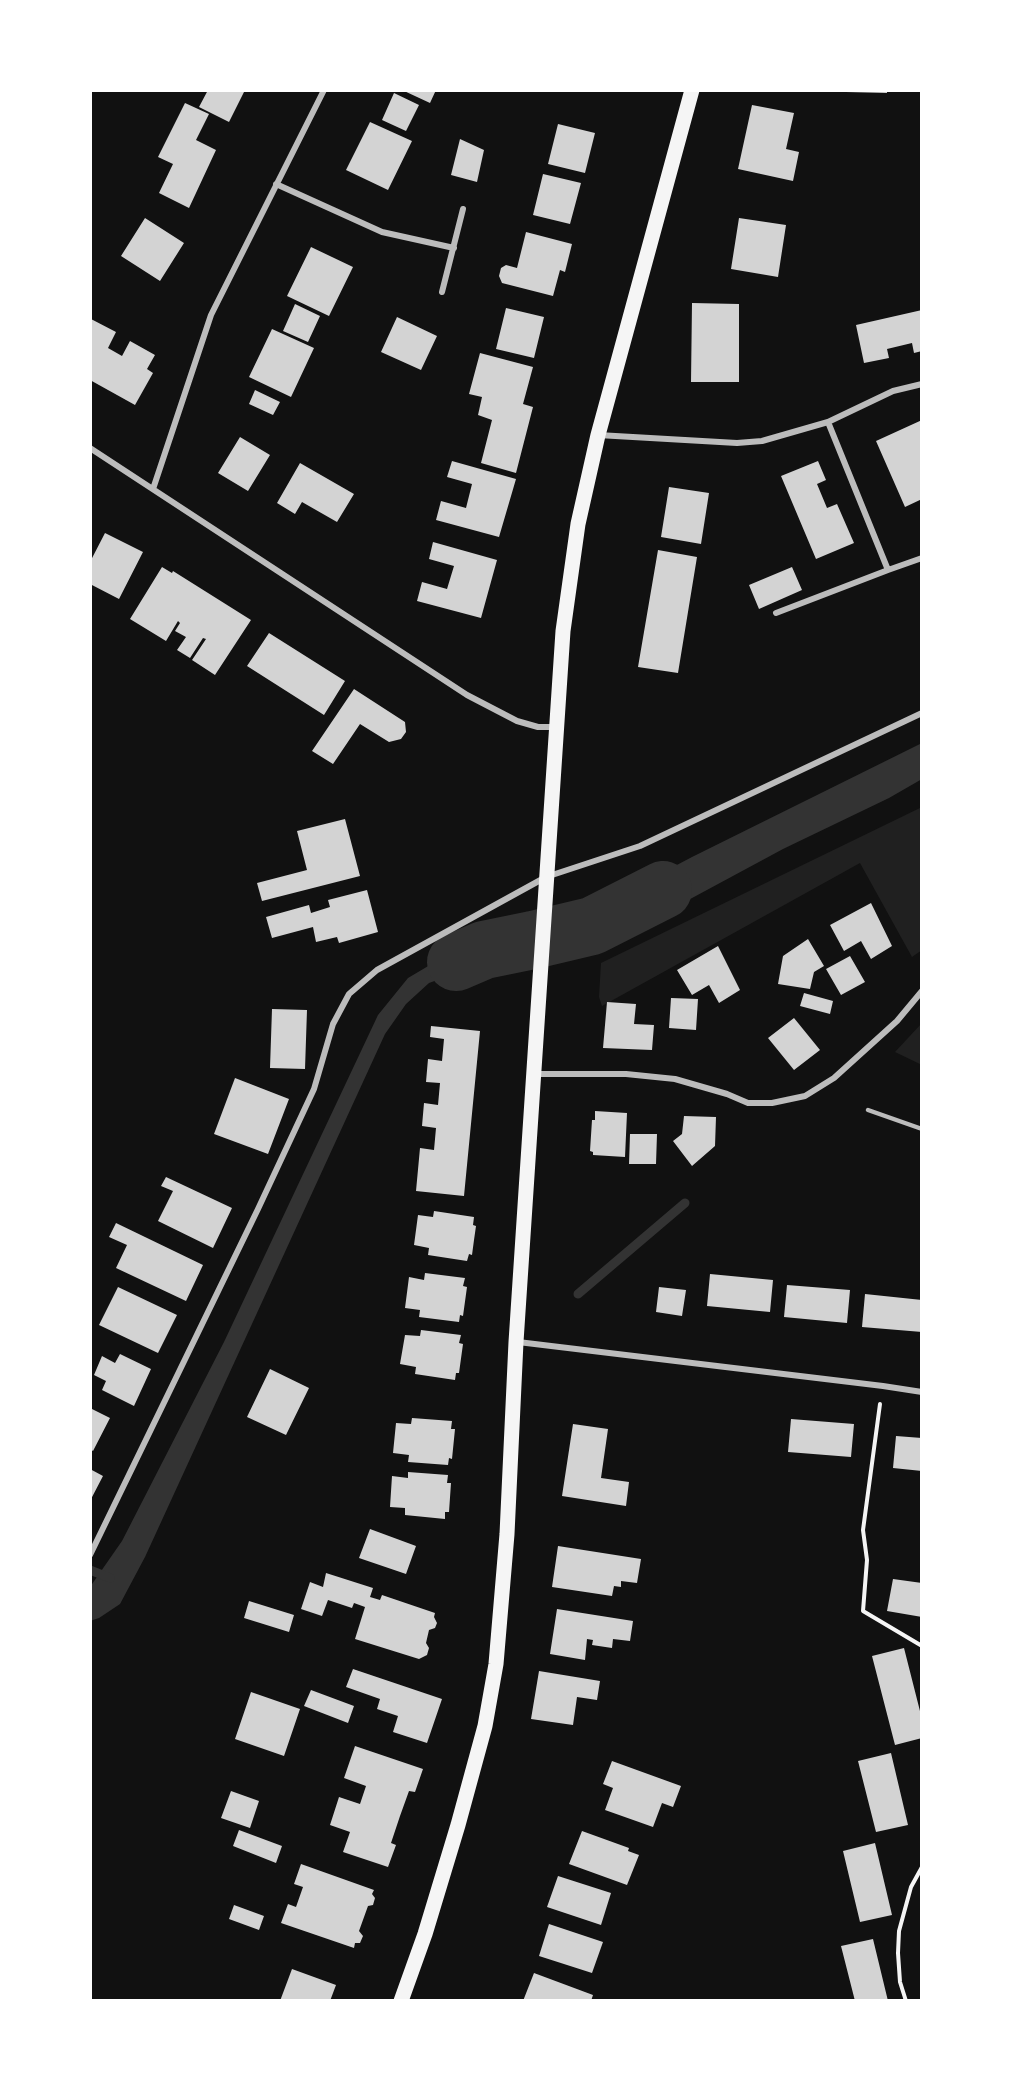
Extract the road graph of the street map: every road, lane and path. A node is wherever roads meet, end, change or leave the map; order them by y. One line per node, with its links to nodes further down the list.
1 (324, 90): 3 (street)
2 (692, 90): 9 (main road)
3 (276, 184): 5 (street); 11 (street)
4 (464, 209): 5 (street)
5 (454, 248): 6 (street)
6 (442, 292)
7 (922, 384): 8 (street)
8 (828, 422): 9 (street); 13 (street)
9 (598, 435): 16 (main road)
10 (90, 448): 11 (street)
11 (153, 489): 16 (street)
12 (922, 558): 13 (street)
13 (888, 570): 14 (street)
14 (776, 613)
15 (922, 713): 17 (street)
16 (558, 727): 17 (main road)
17 (546, 877): 19 (main road); 25 (street)
18 (922, 991): 19 (street)
19 (533, 1074): 22 (main road)
20 (868, 1110): 21 (lane)
21 (922, 1129)
22 (516, 1342): 23 (street); 28 (main road)
23 (883, 1386): 24 (street); 26 (path)
24 (922, 1392)
25 (91, 1554)
26 (922, 1646)
27 (922, 1867): 29 (path)
28 (401, 2001)
29 (906, 2001)

